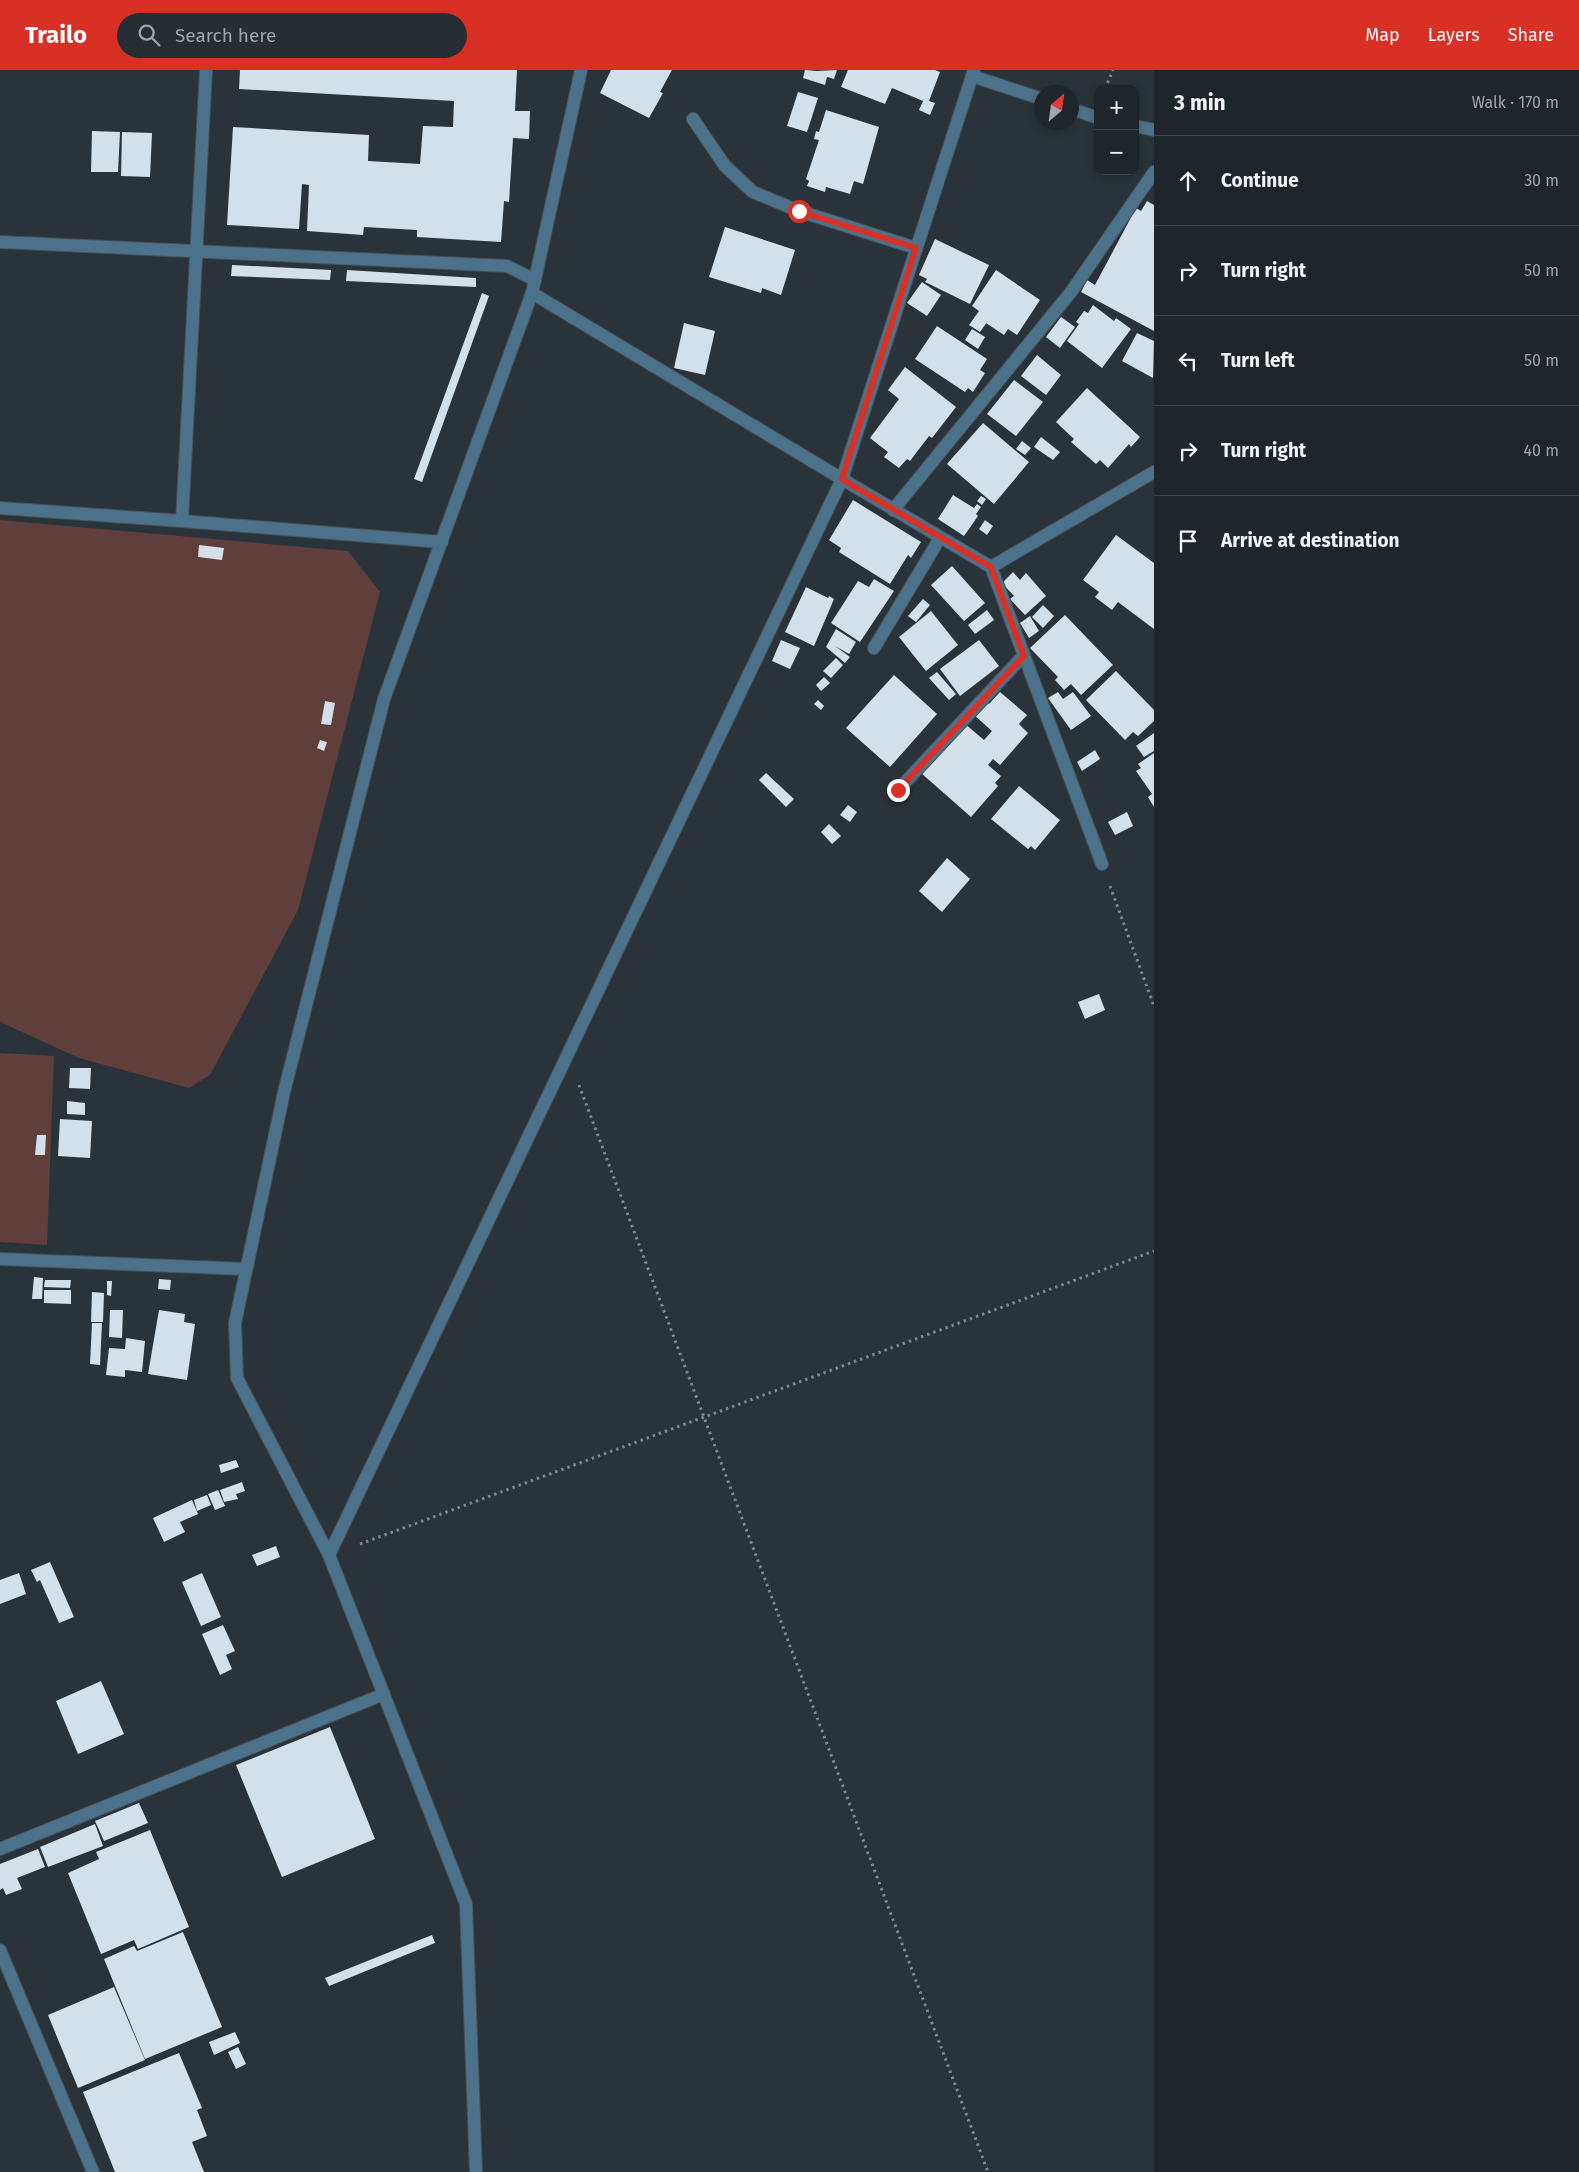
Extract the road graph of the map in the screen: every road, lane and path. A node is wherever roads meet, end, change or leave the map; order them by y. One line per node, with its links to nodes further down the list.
1 (206, 70): 15 (street)
2 (581, 70): 16 (street)
3 (1113, 70): 5 (path)
4 (973, 73): 6 (street); 14 (street)
5 (1107, 85)
6 (1034, 96)
7 (1079, 111): 8 (street)
8 (1094, 117)
9 (693, 119): 14 (street)
10 (1139, 127): 11 (street)
11 (1154, 130)
12 (1154, 172): 20 (street)
13 (0, 242): 15 (street)
14 (916, 248): 18 (street)
15 (197, 252): 16 (street); 21 (street)
16 (533, 286): 18 (street); 23 (street)
17 (1154, 472): 24 (street)
18 (842, 479): 20 (street); 30 (street)
19 (0, 508): 21 (street)
20 (893, 510): 22 (street)
21 (182, 521): 23 (street)
22 (940, 538): 24 (street); 25 (street)
23 (442, 542): 33 (street)
24 (991, 567): 26 (street)
25 (874, 648)
26 (1024, 656): 27 (street); 28 (street)
27 (898, 790)
28 (1102, 864): 29 (path)
29 (1154, 1006)
30 (568, 1054): 34 (path); 35 (street)
31 (1154, 1252): 34 (path)
32 (0, 1259): 33 (street)
33 (246, 1269): 35 (street)
34 (705, 1417): 35 (path); 41 (path)
35 (329, 1555): 36 (street)
36 (384, 1694): 37 (street); 40 (street)
37 (0, 1849)
38 (0, 1950): 39 (street)
39 (93, 2172)
40 (476, 2172)
41 (988, 2172)

